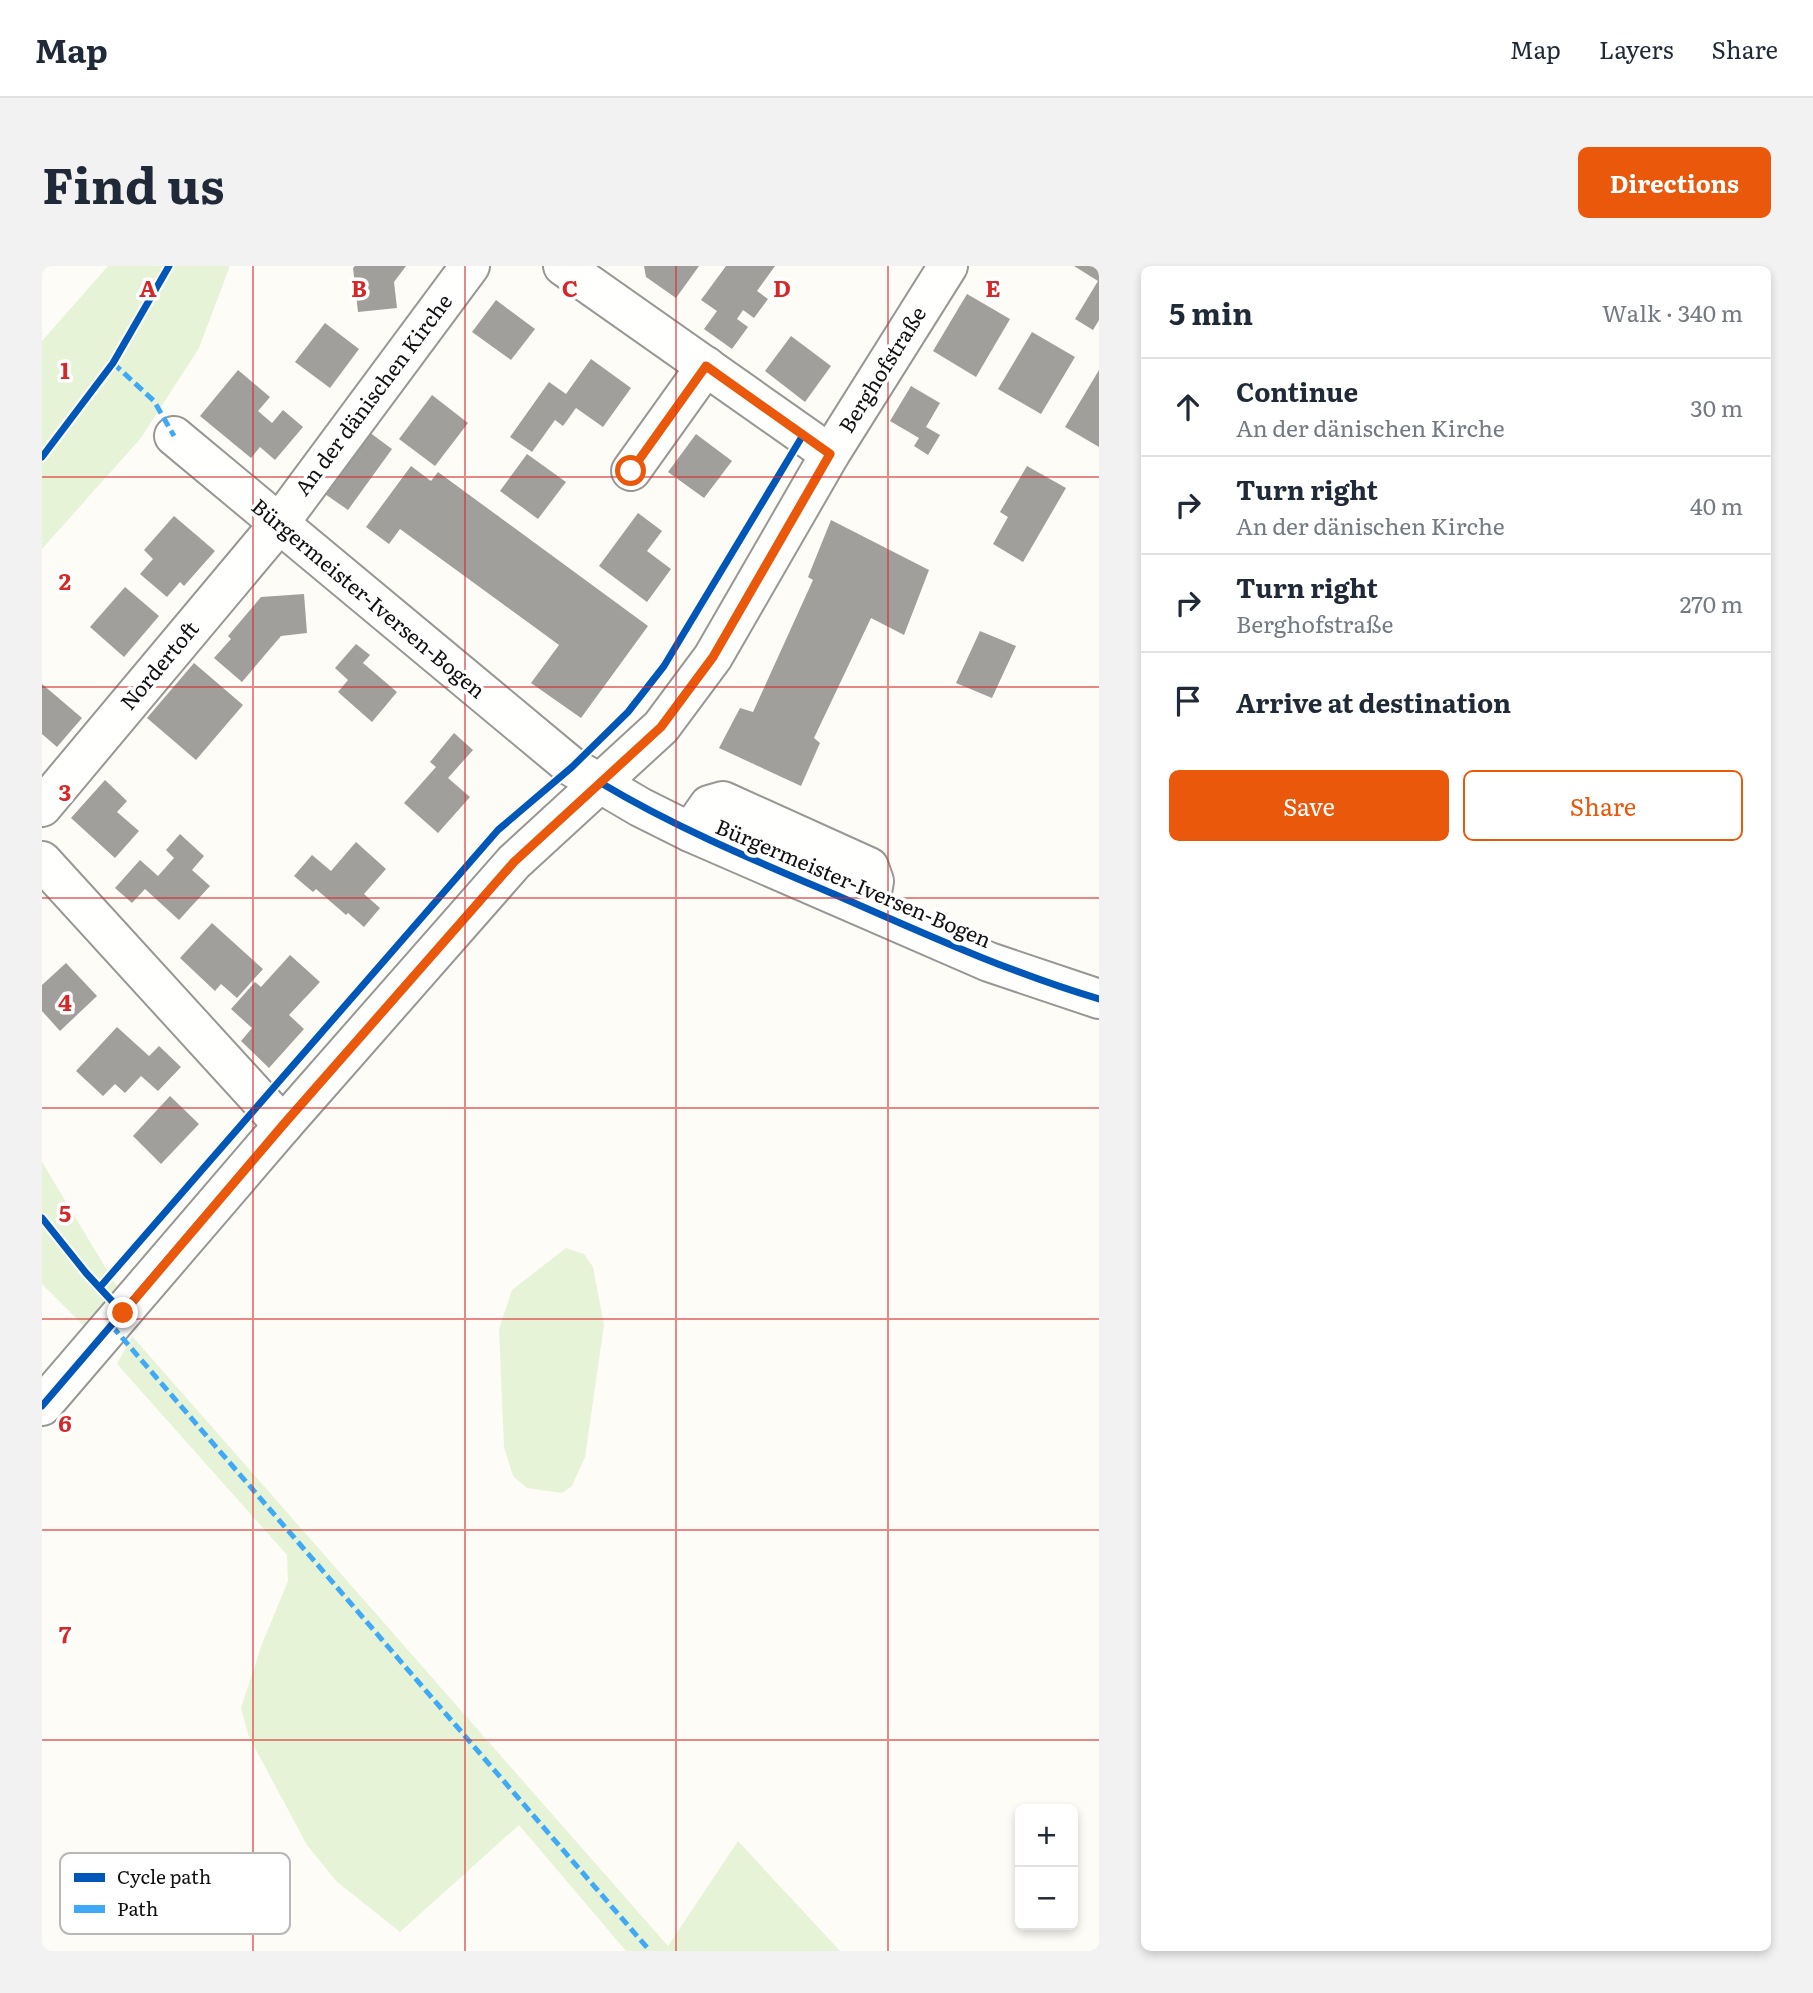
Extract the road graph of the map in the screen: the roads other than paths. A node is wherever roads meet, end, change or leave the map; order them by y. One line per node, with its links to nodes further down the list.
1 (470, 266): 8 (street, An der dänischen Kirche)
2 (563, 266): 4 (street)
3 (948, 266): 6 (street, Berghofstraße)
4 (706, 366): 6 (street); 7 (street)
5 (174, 436): 8 (street, Bürgermeister-Iversen-Bogen)
6 (830, 454): 9 (street, Berghofstraße)
7 (631, 471)
8 (278, 525): 9 (street, Bürgermeister-Iversen-Bogen); 10 (street, Nordertoft)
9 (601, 783): 12 (street, Bürgermeister-Iversen-Bogen); 13 (street, Berghofstraße)
10 (42, 807)
11 (42, 861): 13 (street)
12 (1099, 999)
13 (283, 1125): 14 (street, Berghofstraße)
14 (42, 1406)

